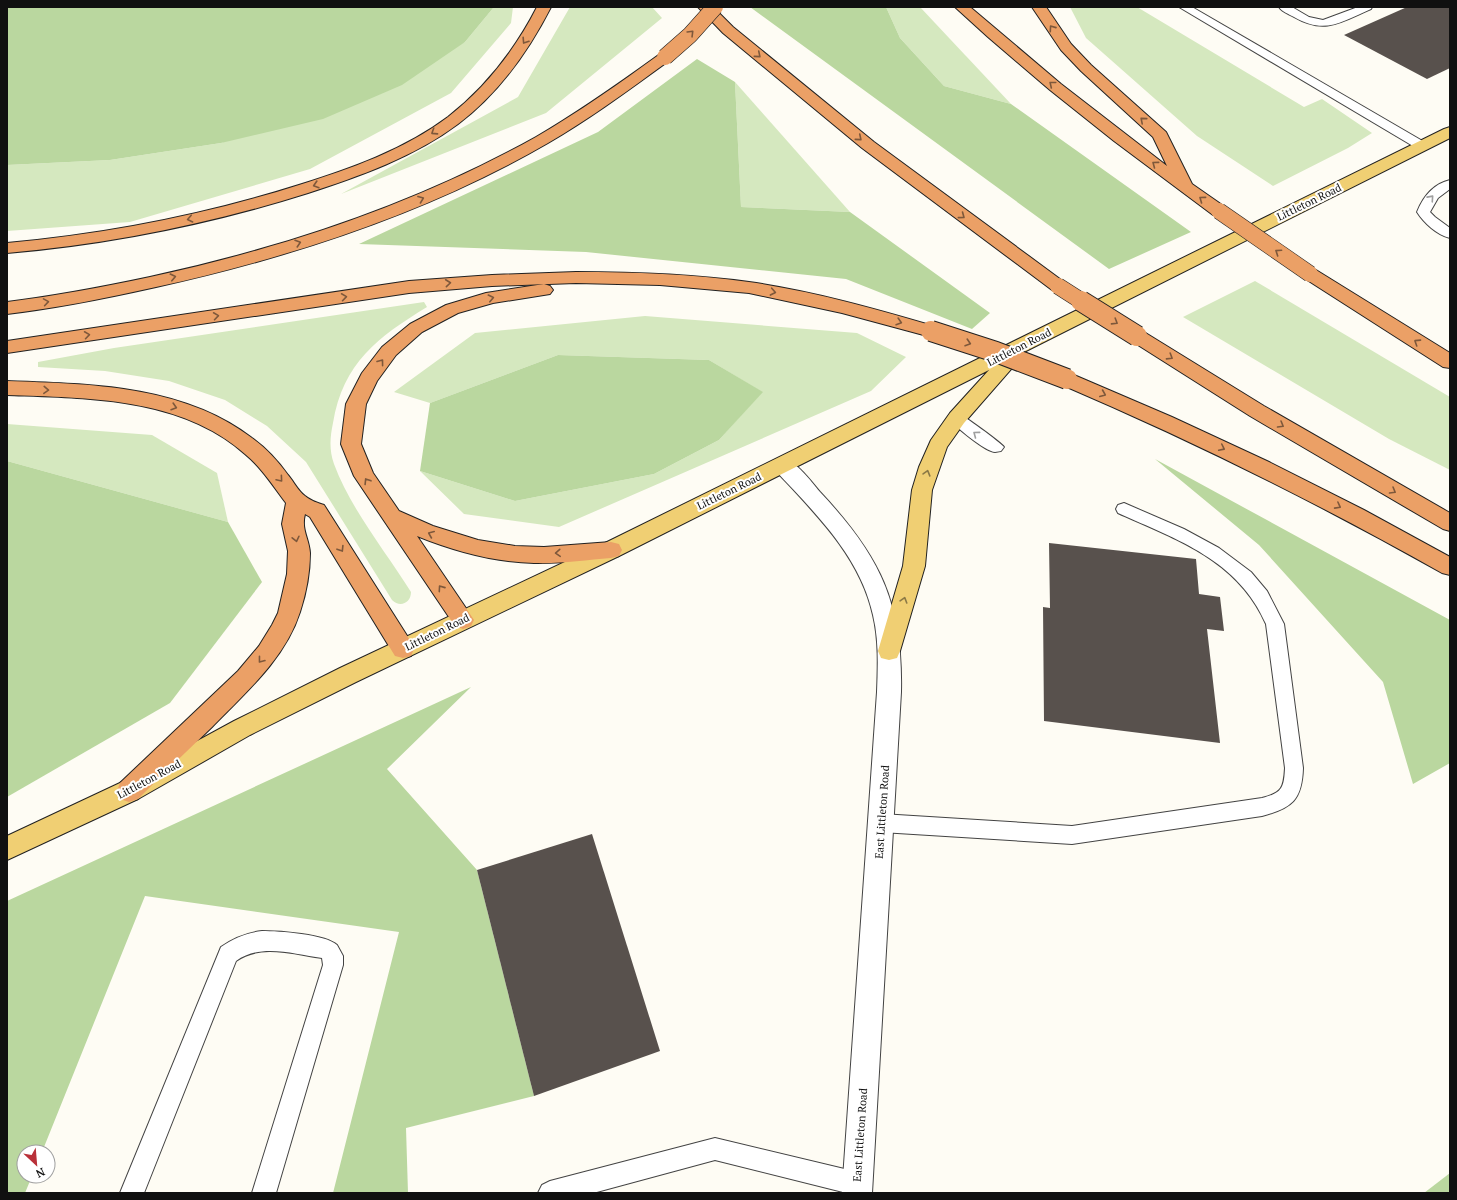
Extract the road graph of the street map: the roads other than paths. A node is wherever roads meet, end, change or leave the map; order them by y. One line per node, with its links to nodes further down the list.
1 (544, 7): 15 (highway, one-way to 15)
2 (705, 7): 9 (highway)
3 (716, 7): 9 (highway); 17 (highway, one-way to 3, bridge)
4 (962, 7): 13 (highway, one-way to 4)
5 (1039, 7): 13 (highway, one-way to 5)
6 (1184, 7): 11 (lane)
7 (1284, 7): 8 (lane)
8 (1367, 7)
9 (728, 30): 28 (highway, one-way to 28, bridge)
10 (1450, 132): 11 (main road, Littleton Road)
11 (1422, 146): 19 (main road, Littleton Road)
12 (1450, 184): 14 (lane, one-way to 12)
13 (1186, 187): 20 (highway, one-way to 13, bridge)
14 (1450, 234)
15 (7, 248)
16 (744, 287): 18 (highway, one-way to 16); 27 (highway, one-way to 16); 30 (highway, one-way to 30, bridge)
17 (7, 308)
18 (7, 347)
19 (1020, 347): 22 (main road); 24 (main road, Littleton Road)
20 (1450, 362)
21 (7, 388): 25 (highway, one-way to 25)
22 (957, 418): 23 (lane, one-way to 22); 33 (main road, one-way to 22)
23 (996, 447)
24 (782, 465): 29 (main road, Littleton Road); 33 (street, East Littleton Road)
25 (297, 501): 32 (highway, one-way to 32); 34 (highway, one-way to 34)
26 (1124, 509): 35 (lane)
27 (390, 516): 29 (highway, one-way to 27); 31 (highway, one-way to 27)
28 (1450, 523)
29 (611, 550): 31 (main road, Littleton Road)
30 (1450, 567)
31 (463, 620): 32 (main road, Littleton Road)
32 (403, 649): 34 (main road, Littleton Road)
33 (889, 651): 35 (street, East Littleton Road)
34 (129, 791): 36 (main road, Littleton Road)
35 (880, 823): 37 (street, East Littleton Road)
36 (7, 848)
37 (857, 1188): 40 (lane)
38 (132, 1193): 39 (lane)
39 (264, 1193)
40 (550, 1193)

